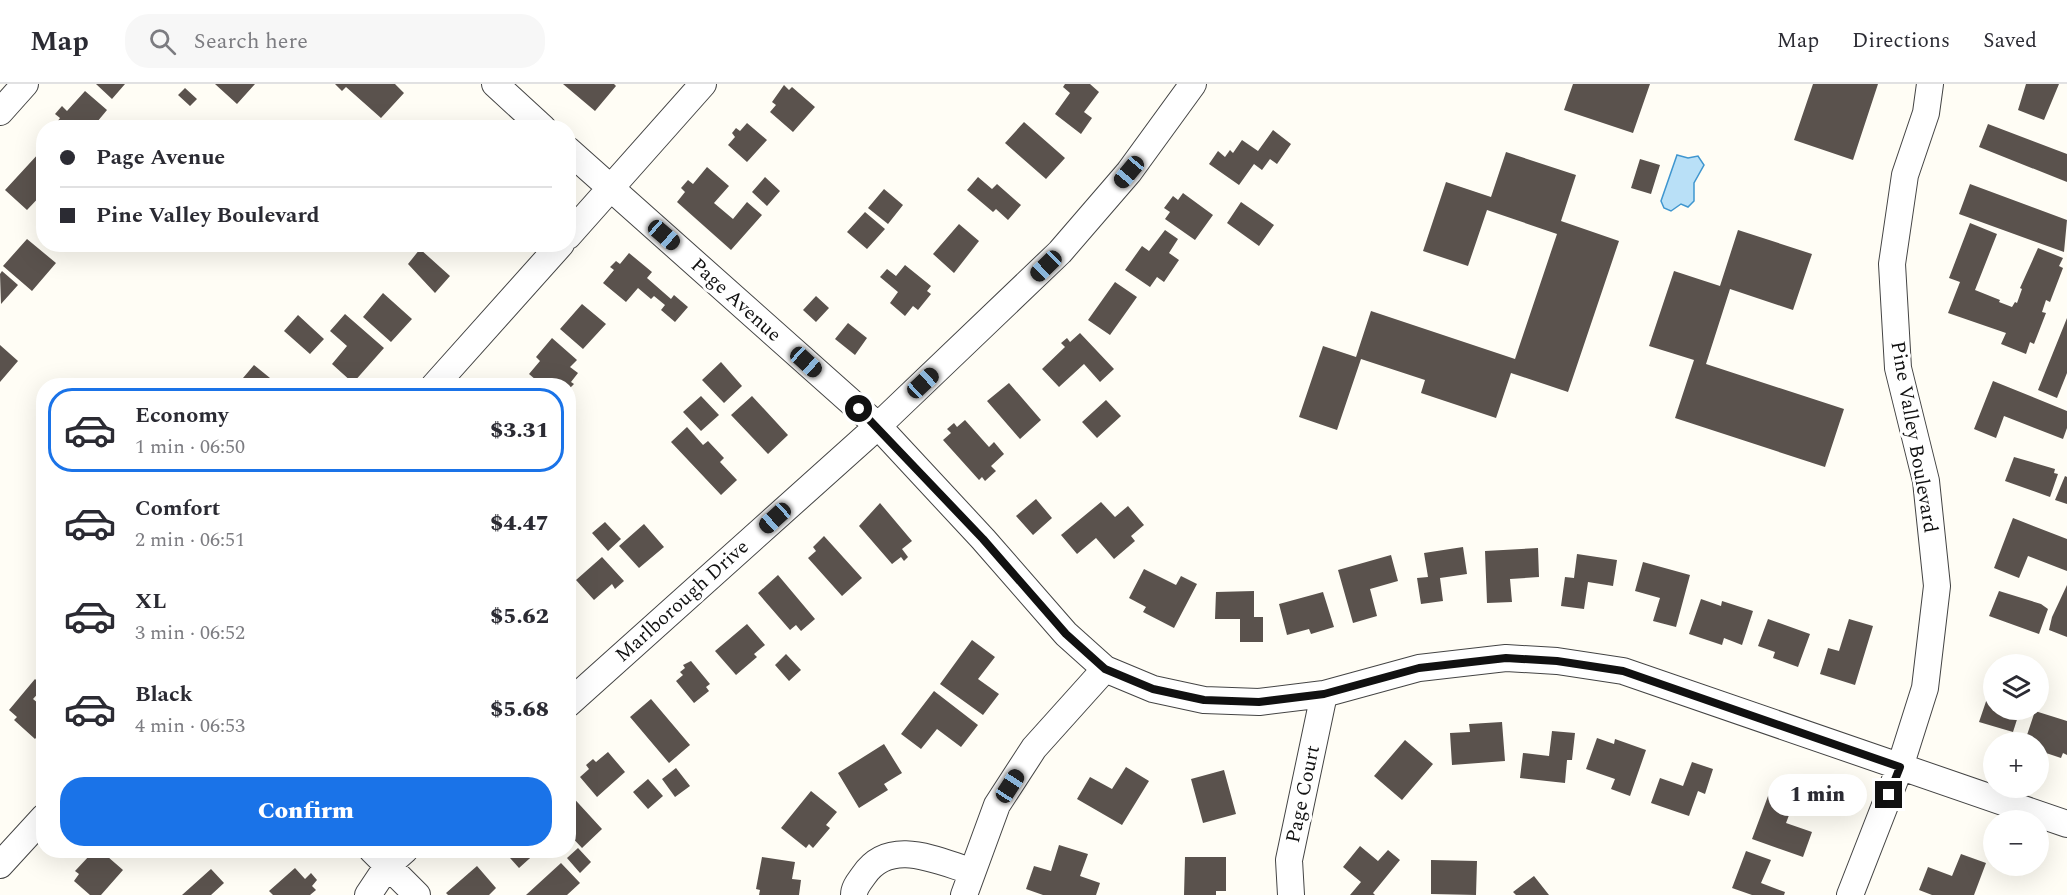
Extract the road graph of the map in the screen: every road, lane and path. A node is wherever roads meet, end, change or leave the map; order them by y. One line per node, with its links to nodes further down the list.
1 (25, 84): 7 (street)
2 (495, 84): 9 (street)
3 (703, 84): 11 (street)
4 (1193, 84): 15 (street, Marlborough Drive)
5 (1930, 84): 8 (street, Pine Valley Boulevard)
6 (1946, 84): 8 (street, Pine Valley Boulevard)
7 (0, 112)
8 (1926, 113): 19 (street, Pine Valley Boulevard)
9 (534, 120)
10 (576, 157): 11 (street, Page Avenue)
11 (611, 188): 12 (street); 15 (street, Page Avenue)
12 (576, 227)
13 (554, 252): 14 (street)
14 (441, 378)
15 (878, 426): 16 (street, Page Avenue); 18 (street, Marlborough Drive)
16 (1105, 669): 17 (street, Page Avenue); 25 (street)
17 (1324, 694): 19 (street, Page Avenue); 29 (street, Page Court)
18 (576, 697)
19 (1900, 767): 20 (street, Page Avenue); 30 (street, Pine Valley Boulevard)
20 (2067, 824)
21 (36, 826): 24 (street)
22 (387, 858): 26 (street)
23 (391, 858): 27 (street)
24 (0, 865)
25 (968, 883): 28 (street)
26 (368, 895)
27 (417, 895)
28 (854, 895)
29 (1291, 895)
30 (1850, 895)

